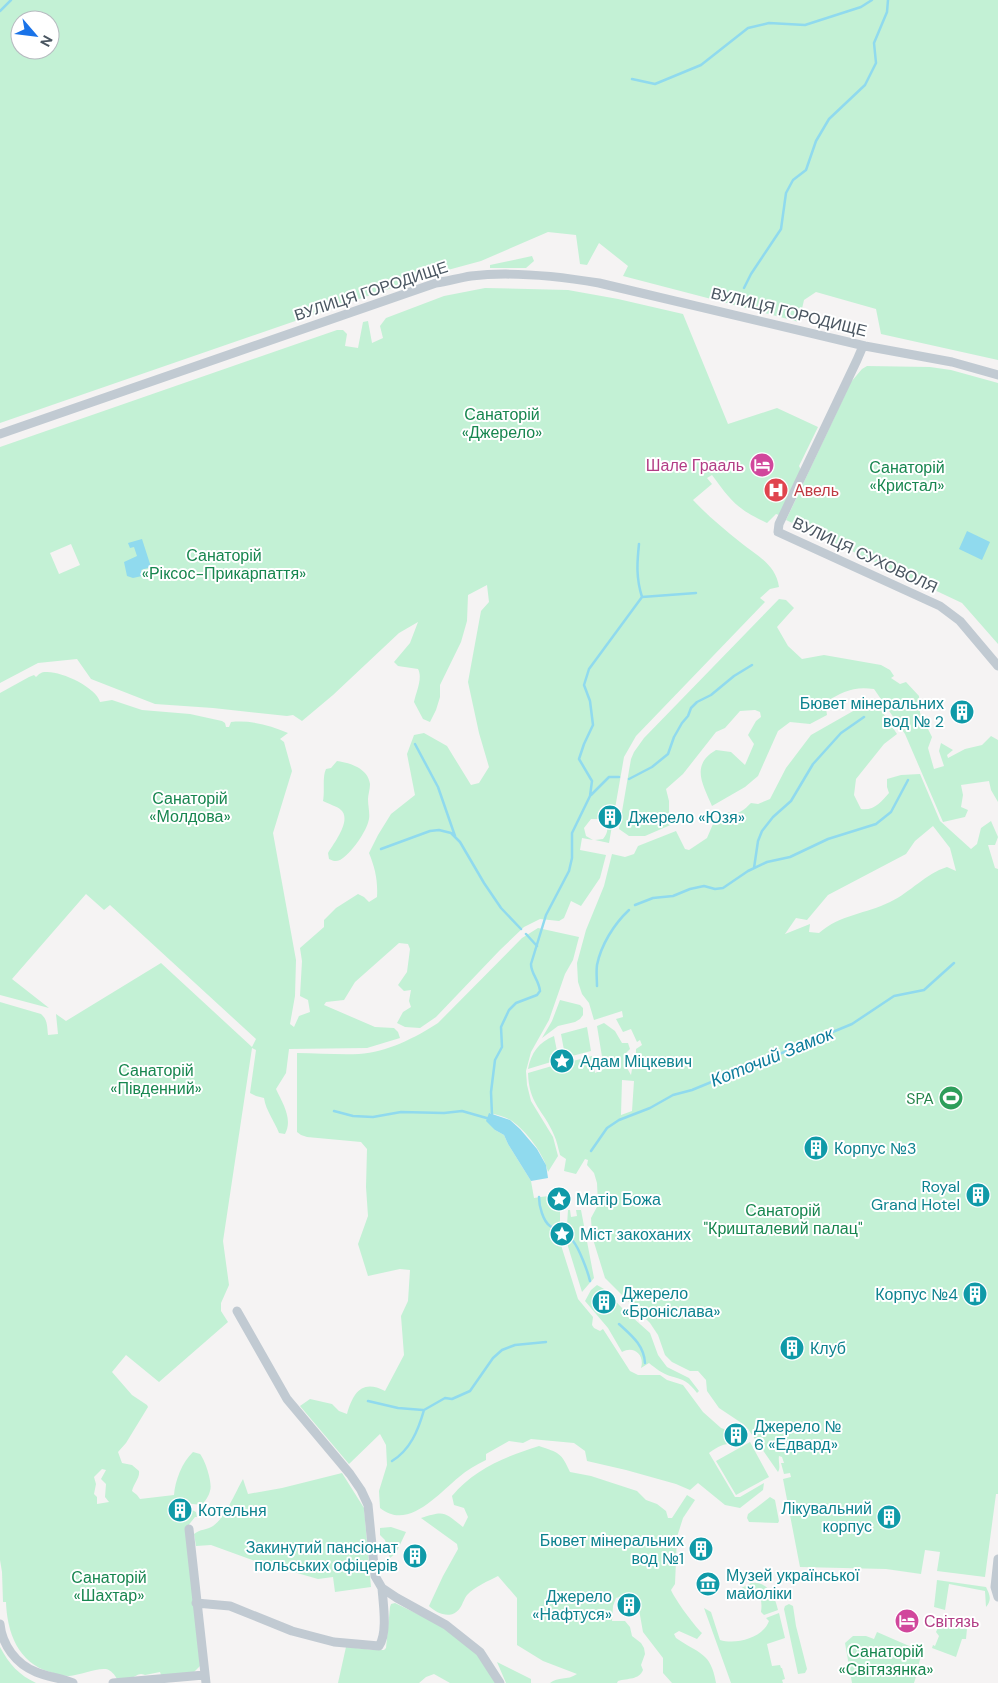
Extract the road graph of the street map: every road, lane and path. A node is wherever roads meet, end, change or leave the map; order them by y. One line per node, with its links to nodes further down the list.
1 (863, 346): 2 (street, ВУЛИЦЯ ГОРОДИЩЕ); 3 (street, ВУЛИЦЯ ГОРОДИЩЕ); 4 (street, ВУЛИЦЯ СУХОВОЛЯ)
2 (998, 375)
3 (0, 434)
4 (998, 666)
5 (236, 1311): 8 (street)
6 (189, 1529): 10 (street)
7 (998, 1559): 9 (street)
8 (382, 1588): 10 (street); 15 (street)
9 (998, 1596)
10 (196, 1603): 12 (street)
11 (0, 1624): 13 (street)
12 (205, 1679): 14 (street)
13 (73, 1683)
14 (113, 1683)
15 (500, 1683)

